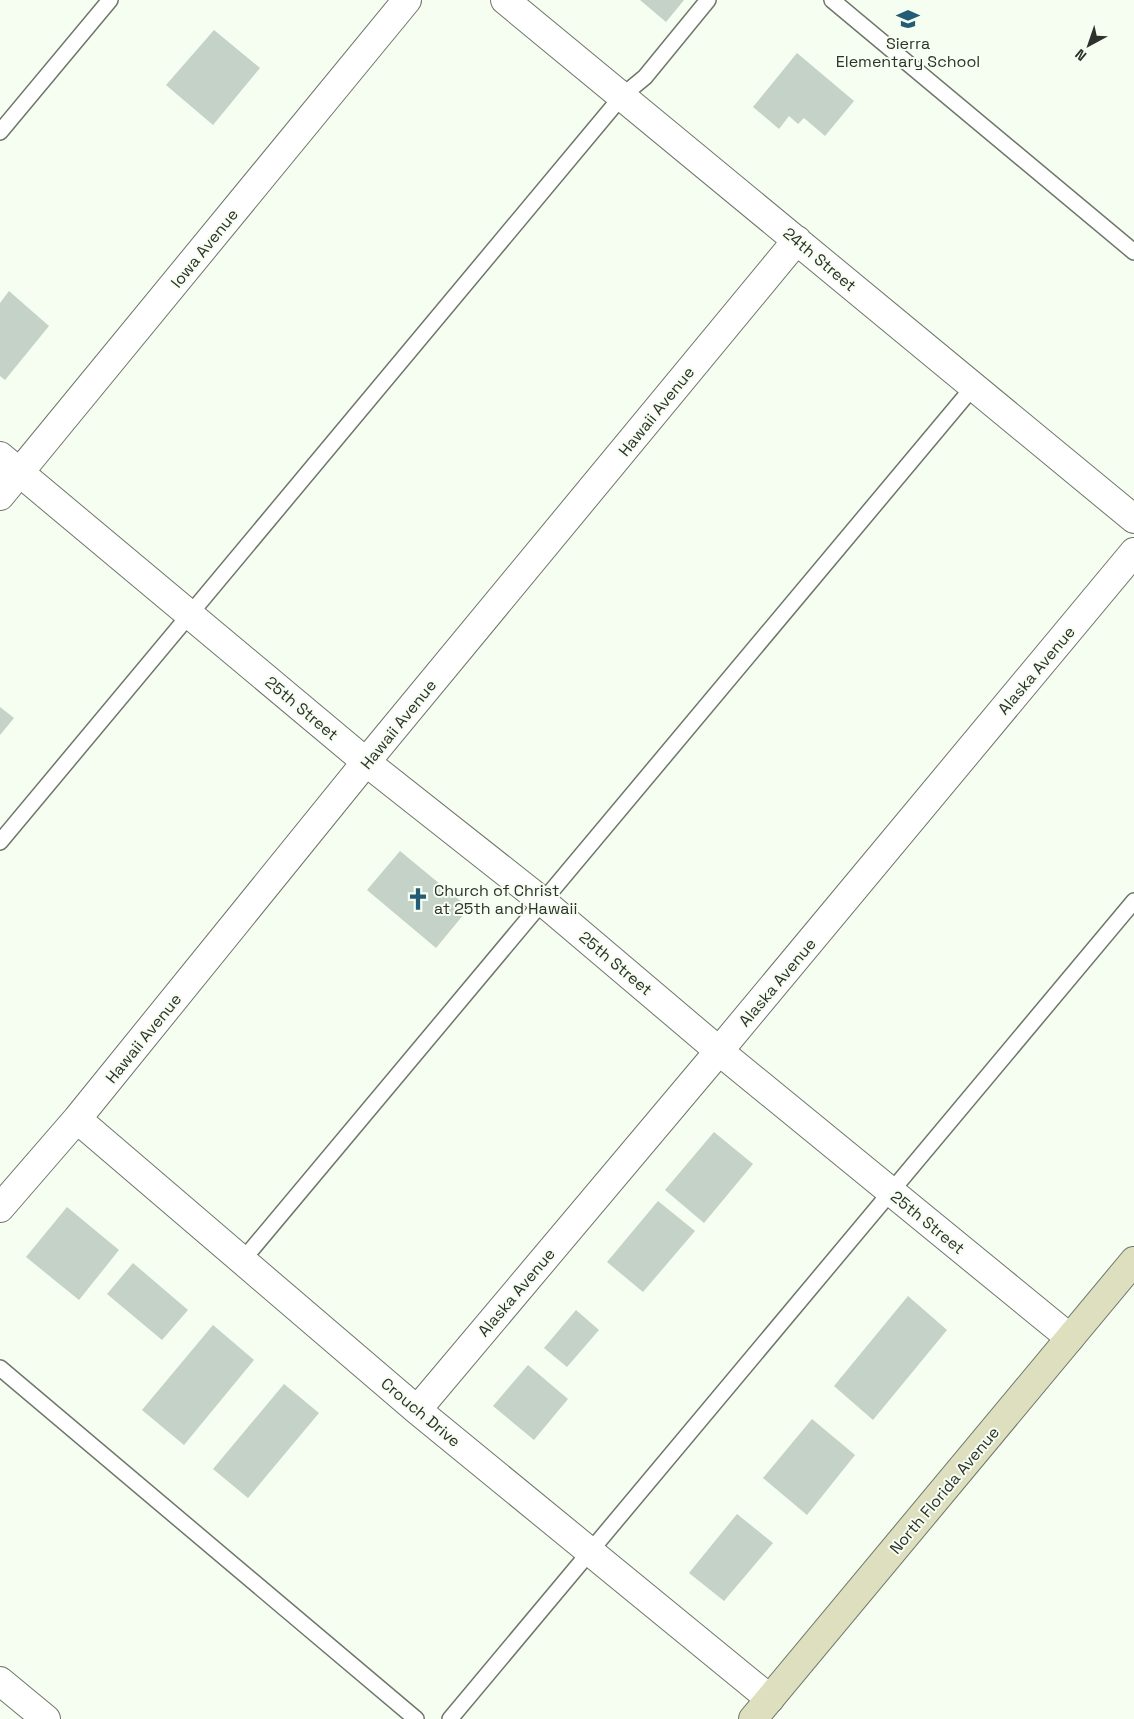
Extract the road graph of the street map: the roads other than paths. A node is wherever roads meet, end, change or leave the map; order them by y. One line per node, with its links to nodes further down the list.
1 (110, 0): 7 (lane)
2 (408, 0): 11 (street, Iowa Avenue)
3 (505, 0): 6 (street, 24th Street)
4 (708, 0): 6 (lane)
5 (832, 0): 9 (lane)
6 (622, 96): 8 (street, 24th Street); 15 (lane)
7 (0, 132)
8 (797, 240): 10 (street, 24th Street); 16 (street, Hawaii Avenue)
9 (1134, 252)
10 (974, 386): 13 (street, 24th Street); 18 (lane)
11 (10, 464): 12 (street, Iowa Avenue); 15 (street, 25th Street)
12 (0, 496)
13 (1134, 519)
14 (1134, 552): 20 (street, Alaska Avenue)
15 (190, 615): 16 (street, 25th Street); 17 (lane)
16 (366, 762): 18 (street, 25th Street); 21 (street, Hawaii Avenue)
17 (0, 842)
18 (542, 901): 20 (street, 25th Street); 24 (lane)
19 (1134, 901): 22 (lane)
20 (719, 1051): 22 (street, 25th Street); 28 (street, Alaska Avenue)
21 (77, 1119): 23 (street, Hawaii Avenue); 24 (street, Crouch Drive)
22 (892, 1191): 26 (street, 25th Street); 29 (lane)
23 (0, 1208)
24 (242, 1261): 28 (street, Crouch Drive)
25 (1134, 1261): 26 (main road, North Florida Avenue)
26 (1070, 1338): 31 (main road, North Florida Avenue)
27 (0, 1368): 33 (lane)
28 (417, 1410): 29 (street, Crouch Drive)
29 (590, 1551): 31 (street, Crouch Drive); 34 (lane)
30 (0, 1681): 32 (street)
31 (762, 1709)
32 (46, 1719)
33 (416, 1719)
34 (450, 1719)

